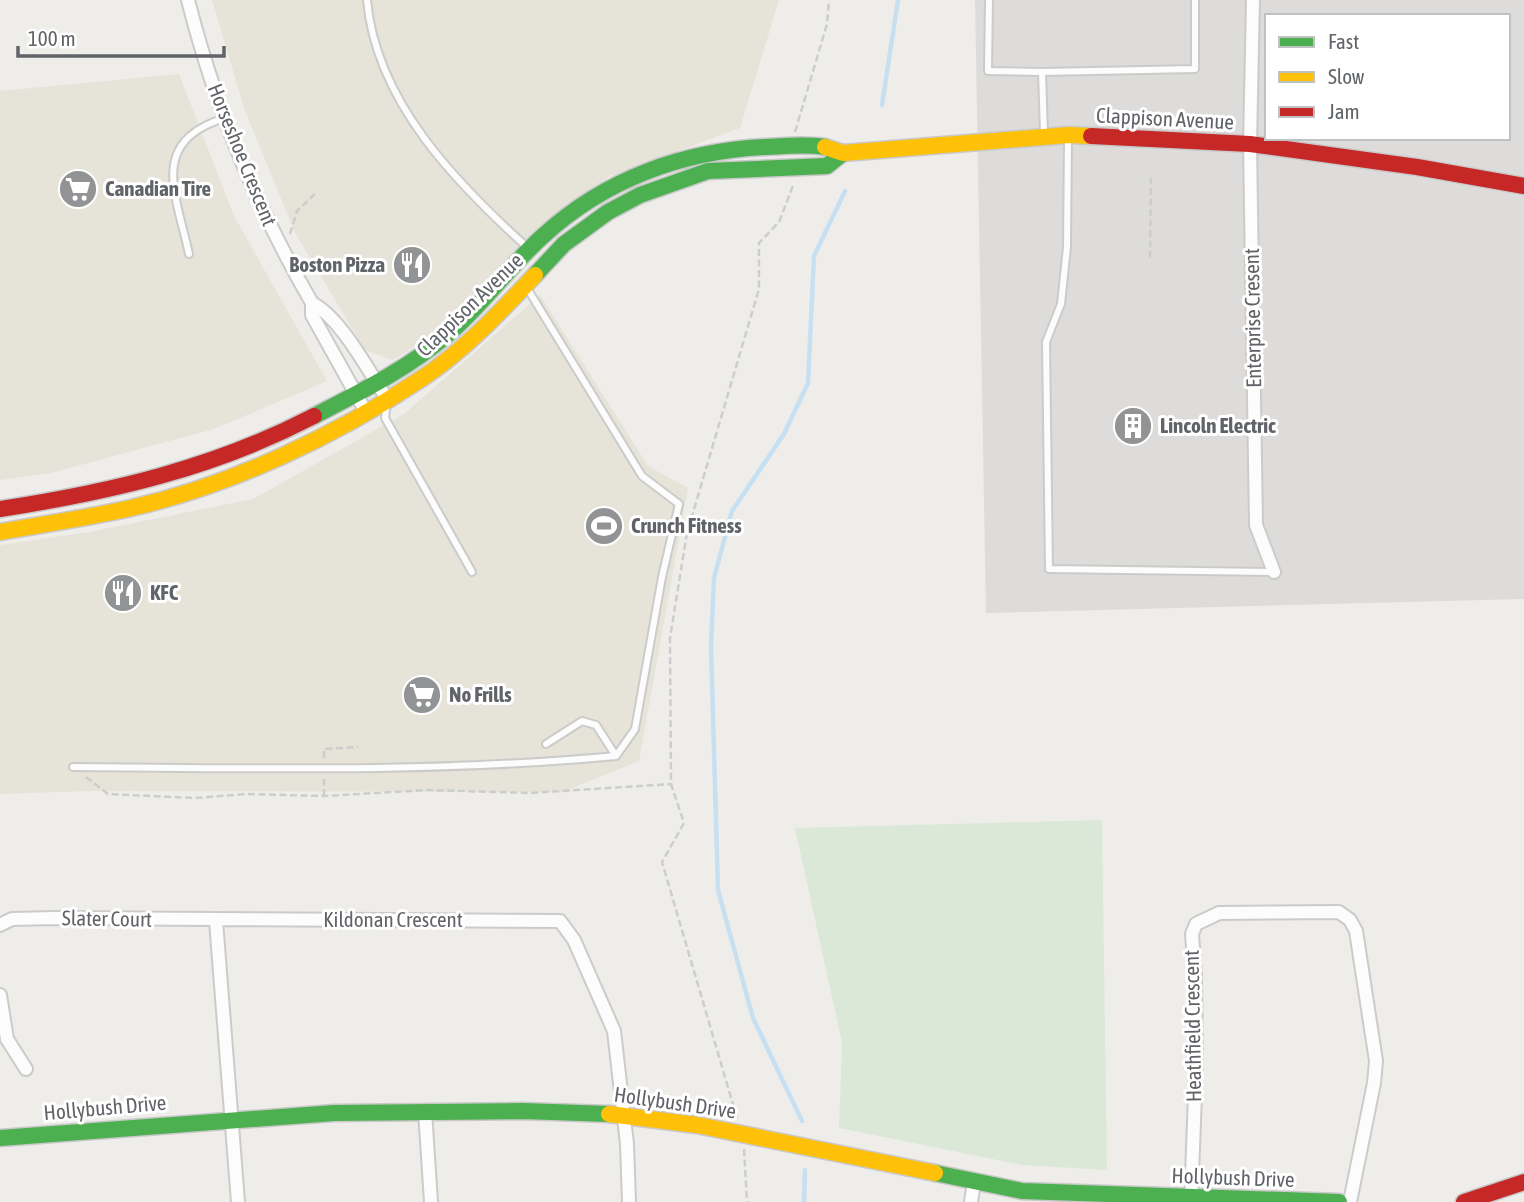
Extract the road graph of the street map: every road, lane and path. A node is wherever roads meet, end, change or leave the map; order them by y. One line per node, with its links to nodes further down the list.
1 (188, 0): 8 (street, Horseshoe Crescent)
2 (367, 0): 23 (lane)
3 (829, 0): 9 (path)
4 (989, 0): 7 (lane)
5 (1195, 0): 7 (lane)
6 (1253, 0): 12 (street, Enterprise Cresent)
7 (1042, 72): 11 (lane)
8 (225, 118): 22 (street, Horseshoe Crescent); 24 (lane)
9 (794, 128)
10 (1068, 135): 11 (main road, Clappison Avenue); 12 (main road, Clappison Avenue); 36 (lane)
11 (1044, 136): 14 (main road, Clappison Avenue)
12 (1250, 144): 19 (main road, Clappison Avenue); 36 (street, Enterprise Cresent)
13 (760, 148): 14 (main road, Clappison Avenue); 15 (main road); 18 (main road, Clappison Avenue)
14 (843, 153): 15 (main road, Clappison Avenue)
15 (760, 168): 21 (main road, Clappison Avenue)
16 (1152, 175): 25 (path)
17 (796, 179): 40 (path)
18 (623, 181): 21 (main road); 23 (main road, Clappison Avenue)
19 (1524, 186)
20 (315, 194): 22 (path)
21 (630, 199): 26 (main road, Clappison Avenue)
22 (280, 245): 27 (street, Horseshoe Crescent)
23 (530, 250): 28 (main road, Clappison Avenue)
24 (189, 254)
25 (1150, 258)
26 (524, 283): 30 (main road, Clappison Avenue); 38 (lane)
27 (313, 303): 28 (street, Horseshoe Crescent); 29 (street, Horseshoe Crescent)
28 (376, 383): 29 (main road, Clappison Avenue); 30 (street, Horseshoe Crescent)
29 (356, 394): 31 (street, Horseshoe Crescent); 33 (main road, Clappison Avenue)
30 (388, 400): 31 (main road, Clappison Avenue); 32 (lane)
31 (366, 412): 32 (lane); 34 (main road, Clappison Avenue)
32 (385, 418): 35 (lane)
33 (0, 509)
34 (0, 532)
35 (472, 572)
36 (1274, 572)
37 (546, 744): 38 (lane)
38 (617, 756): 39 (lane)
39 (73, 767): 40 (path)
40 (671, 784): 48 (path)
41 (216, 921): 42 (street, Slater Court); 46 (street, Kildonan Crescent); 47 (street)
42 (0, 925)
43 (0, 995): 44 (street)
44 (26, 1069)
45 (425, 1111): 46 (main road, Hollybush Drive); 47 (main road, Hollybush Drive); 55 (street)
46 (623, 1115): 51 (main road, Hollybush Drive); 56 (street)
47 (230, 1118): 49 (main road, Hollybush Drive); 54 (street)
48 (737, 1119)
49 (0, 1138)
50 (744, 1147): 57 (path)
51 (974, 1182): 53 (main road, Hollybush Drive); 58 (street)
52 (1524, 1182): 61 (main road)
53 (1191, 1200): 59 (main road, Hollybush Drive); 60 (street, Heathfield Crescent)
54 (237, 1202)
55 (431, 1202)
56 (629, 1202)
57 (747, 1202)
58 (971, 1202)
59 (1339, 1202)
60 (1350, 1202)
61 (1464, 1202)

